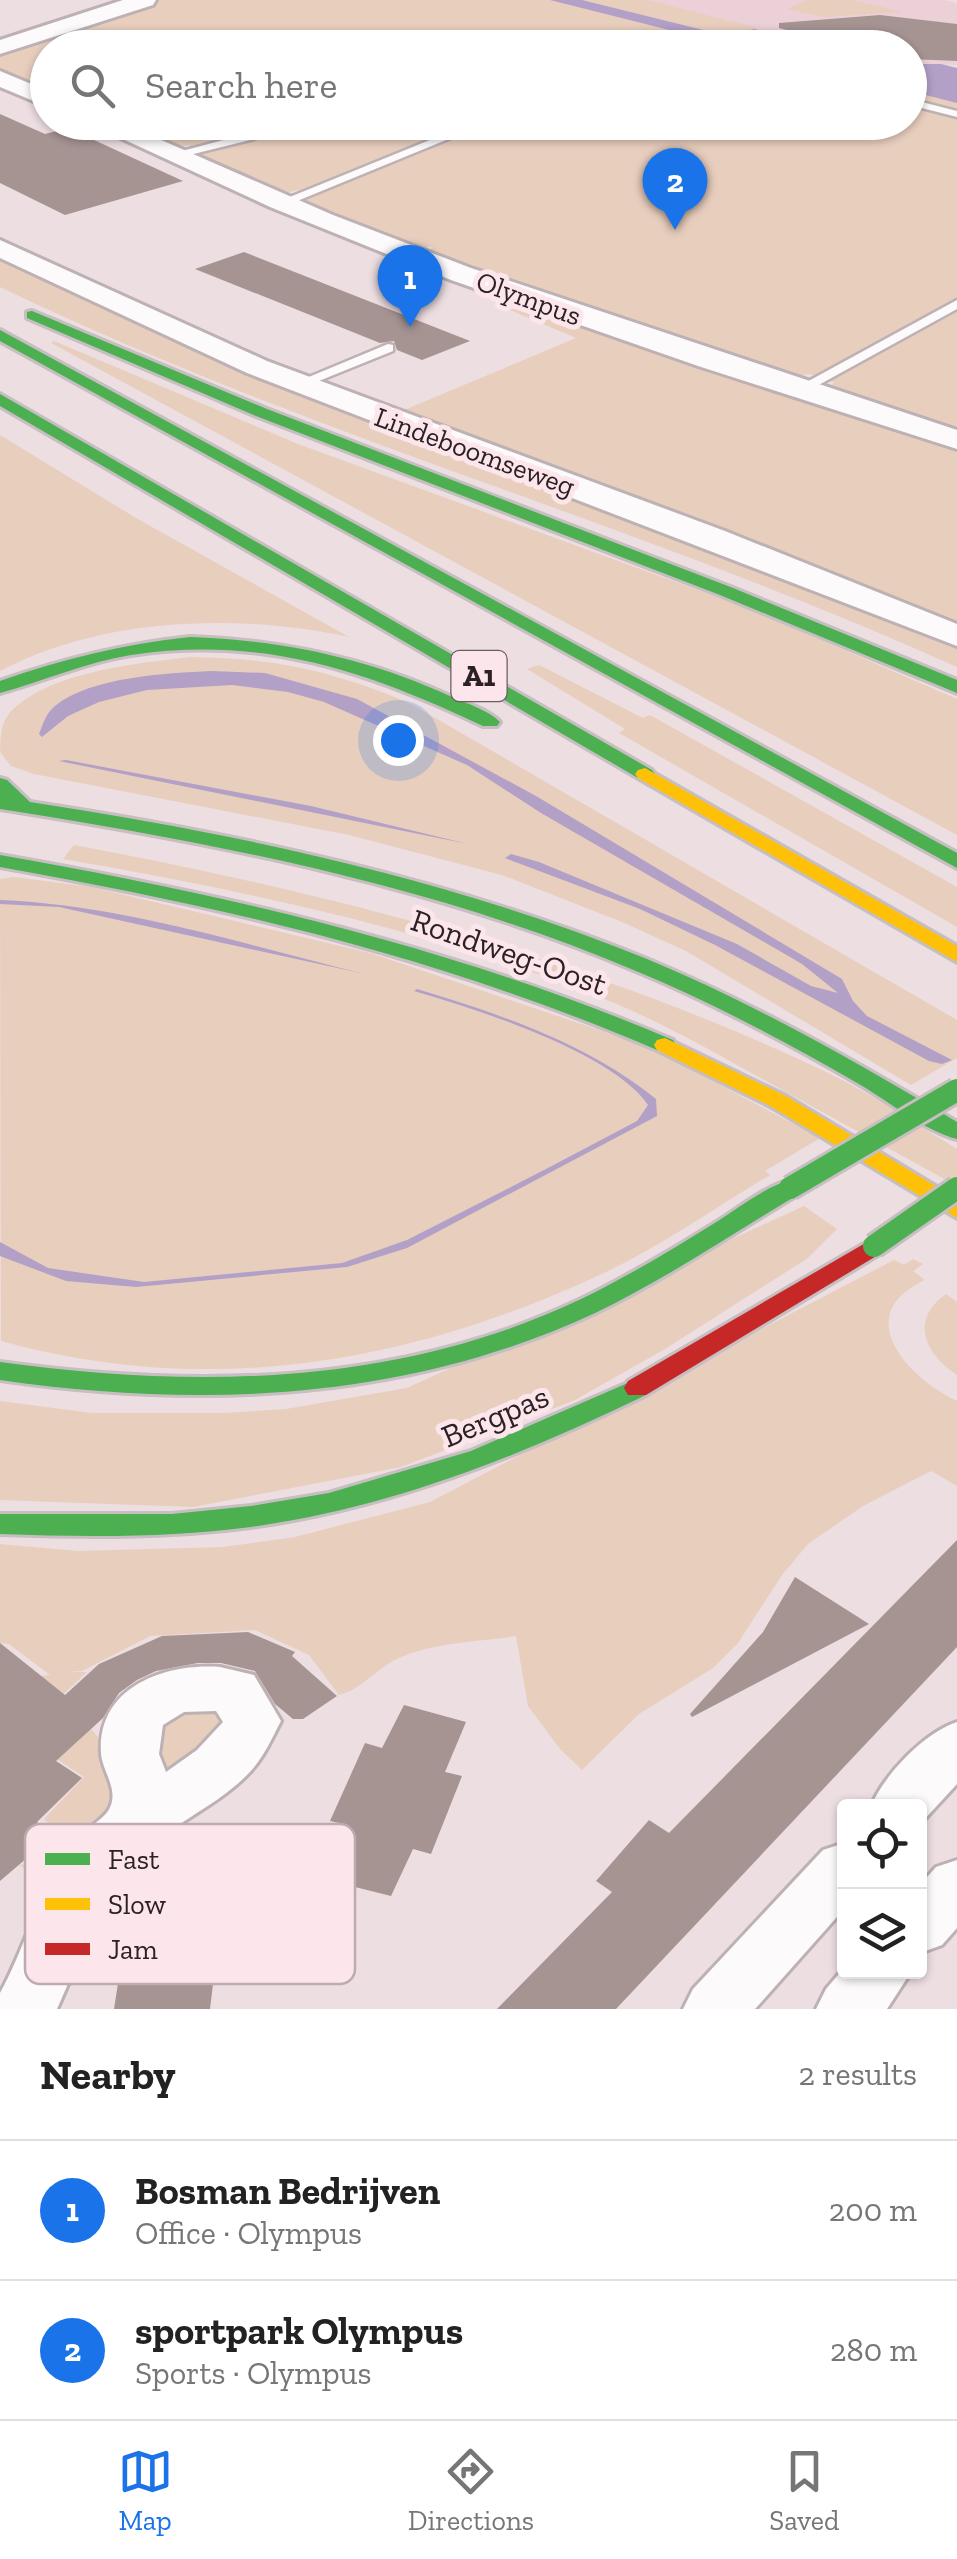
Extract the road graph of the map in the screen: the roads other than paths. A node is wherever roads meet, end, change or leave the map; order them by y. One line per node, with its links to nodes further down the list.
1 (145, 0): 2 (street)
2 (52, 30)
3 (30, 37): 4 (street)
4 (0, 47)
5 (0, 78): 6 (street)
6 (30, 92)
7 (927, 106): 8 (lane)
8 (957, 114)
9 (139, 140): 12 (street, Olympus)
10 (237, 140): 12 (lane)
11 (440, 140): 13 (lane)
12 (173, 155): 13 (street, Olympus)
13 (281, 203): 20 (street, Olympus)
14 (0, 248): 19 (street, Lindeboomseweg)
15 (957, 304): 20 (lane)
16 (18, 308): 25 (main road)
17 (0, 335): 30 (main road, A1)
18 (388, 348): 19 (lane)
19 (300, 384): 23 (street, Lindeboomseweg)
20 (799, 390): 22 (street, Olympus)
21 (0, 400): 31 (main road, A1)
22 (957, 440)
23 (957, 636)
24 (0, 687): 26 (main road, A1)
25 (957, 687)
26 (518, 738)
27 (0, 784): 28 (main road)
28 (12, 805): 33 (main road, Rondweg-Oost)
29 (0, 861): 35 (main road, Rondweg-Oost)
30 (957, 862)
31 (957, 955)
32 (957, 1090): 36 (main road, Bergpas, bridge)
33 (957, 1132)
34 (957, 1188): 37 (main road, Bergpas, bridge)
35 (957, 1210)
36 (0, 1371)
37 (0, 1524)
38 (957, 1744): 39 (street)
39 (906, 1799)
40 (138, 1820): 41 (street)
41 (135, 1824)
42 (837, 1876): 48 (street)
43 (957, 1885): 44 (street)
44 (927, 1919)
45 (874, 1979): 49 (street)
46 (34, 1984): 47 (street)
47 (24, 2009)
48 (715, 2009)
49 (848, 2009)

